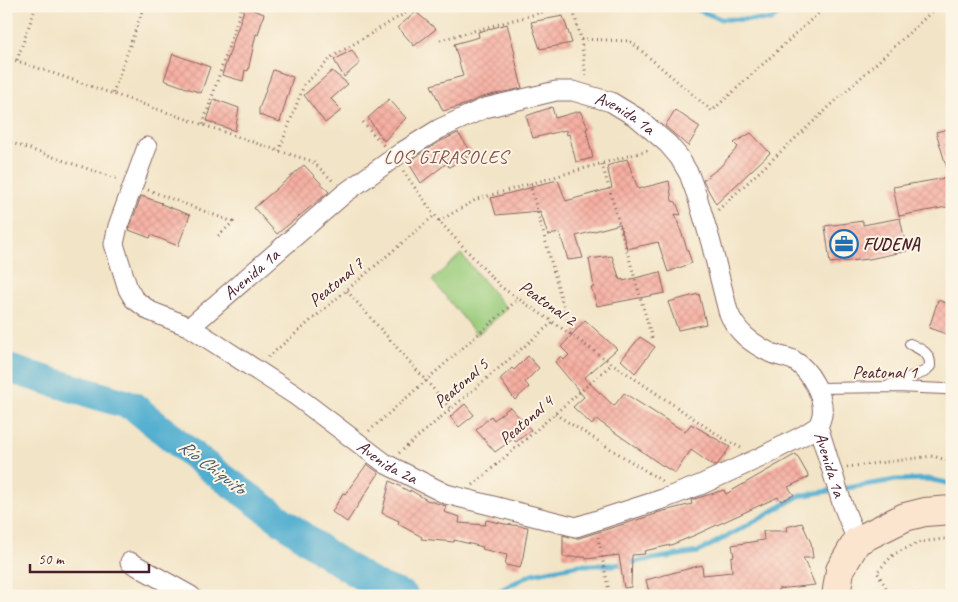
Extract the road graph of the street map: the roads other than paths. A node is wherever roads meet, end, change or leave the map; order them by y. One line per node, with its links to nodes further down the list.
1 (147, 147): 2 (street, Avenida 2a)
2 (190, 327): 5 (street, Avenida 1a); 7 (street, Avenida 2a)
3 (910, 344): 4 (lane)
4 (885, 387): 5 (lane, Peatonal 1); 6 (lane, Peatonal 1)
5 (817, 388): 7 (street, Avenida 1a)
6 (952, 391)
7 (818, 426): 9 (street, Avenida 1a)
8 (952, 510): 9 (street)
9 (857, 541): 12 (street)
10 (130, 562): 11 (street)
11 (191, 596)
12 (836, 596)

